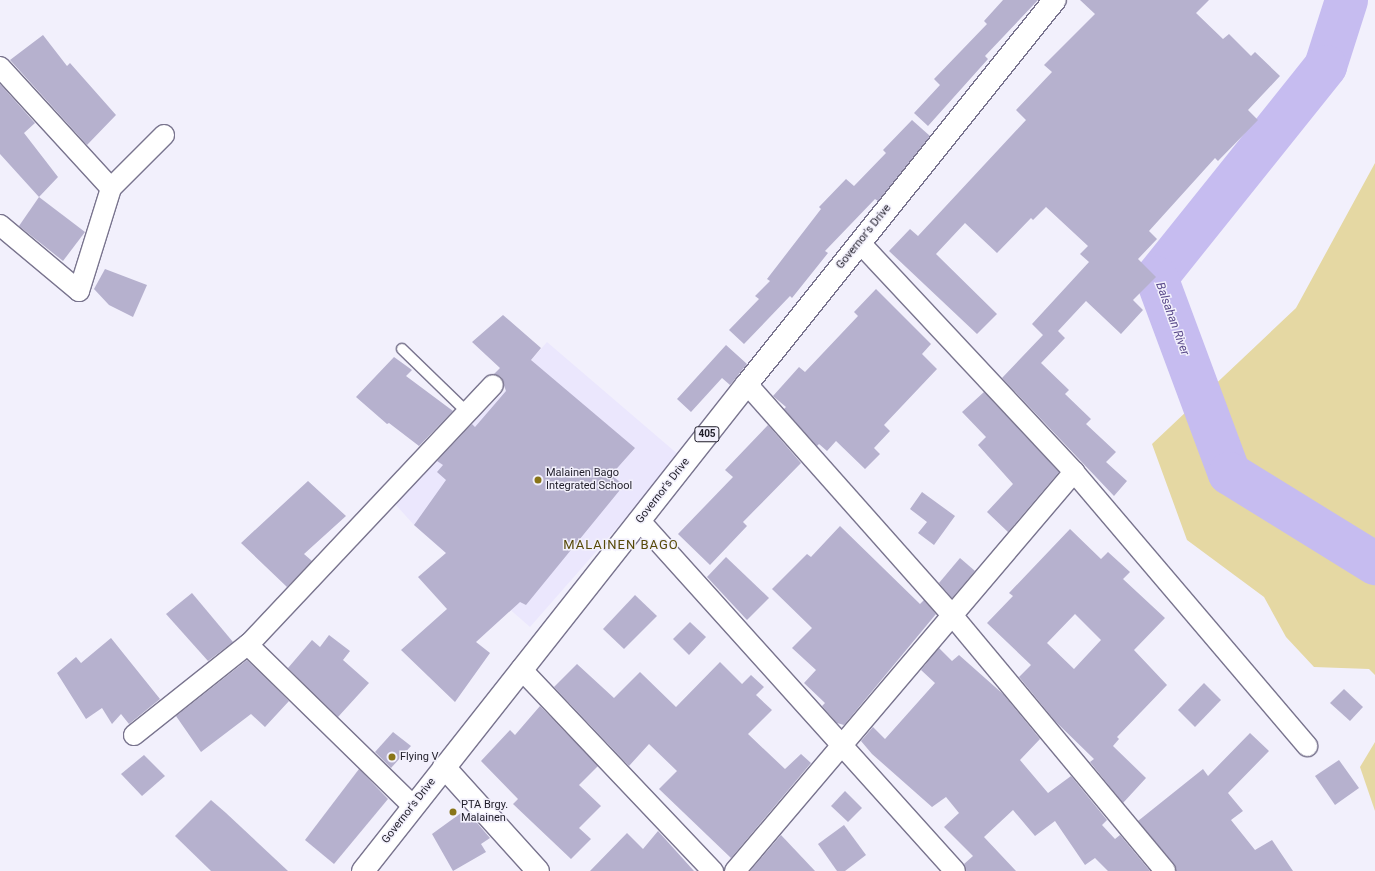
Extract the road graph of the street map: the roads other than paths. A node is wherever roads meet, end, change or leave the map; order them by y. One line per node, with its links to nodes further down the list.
1 (1055, 0): 6 (main road, Governor's Drive / 405)
2 (0, 67): 4 (street)
3 (164, 135): 4 (street)
4 (111, 188): 5 (street)
5 (0, 224)
6 (860, 243): 8 (main road, Governor's Drive / 405); 11 (street)
7 (402, 349): 10 (lane)
8 (747, 384): 12 (main road, Governor's Drive / 405); 13 (street)
9 (494, 385): 10 (street)
10 (467, 412): 14 (street)
11 (1074, 472): 13 (street); 18 (street)
12 (639, 520): 15 (main road, Governor's Drive / 405); 17 (street)
13 (952, 615): 17 (street); 26 (street)
14 (251, 642): 16 (street); 20 (street)
15 (521, 668): 19 (main road, Governor's Drive / 405); 23 (street)
16 (134, 735)
17 (843, 745): 24 (street); 25 (street)
18 (1307, 746)
19 (444, 767): 20 (main road, Governor's Drive / 405); 22 (main road)
20 (413, 806): 21 (main road, Governor's Drive / 405)
21 (362, 871)
22 (538, 871)
23 (713, 871)
24 (735, 871)
25 (955, 871)
26 (1165, 871)

